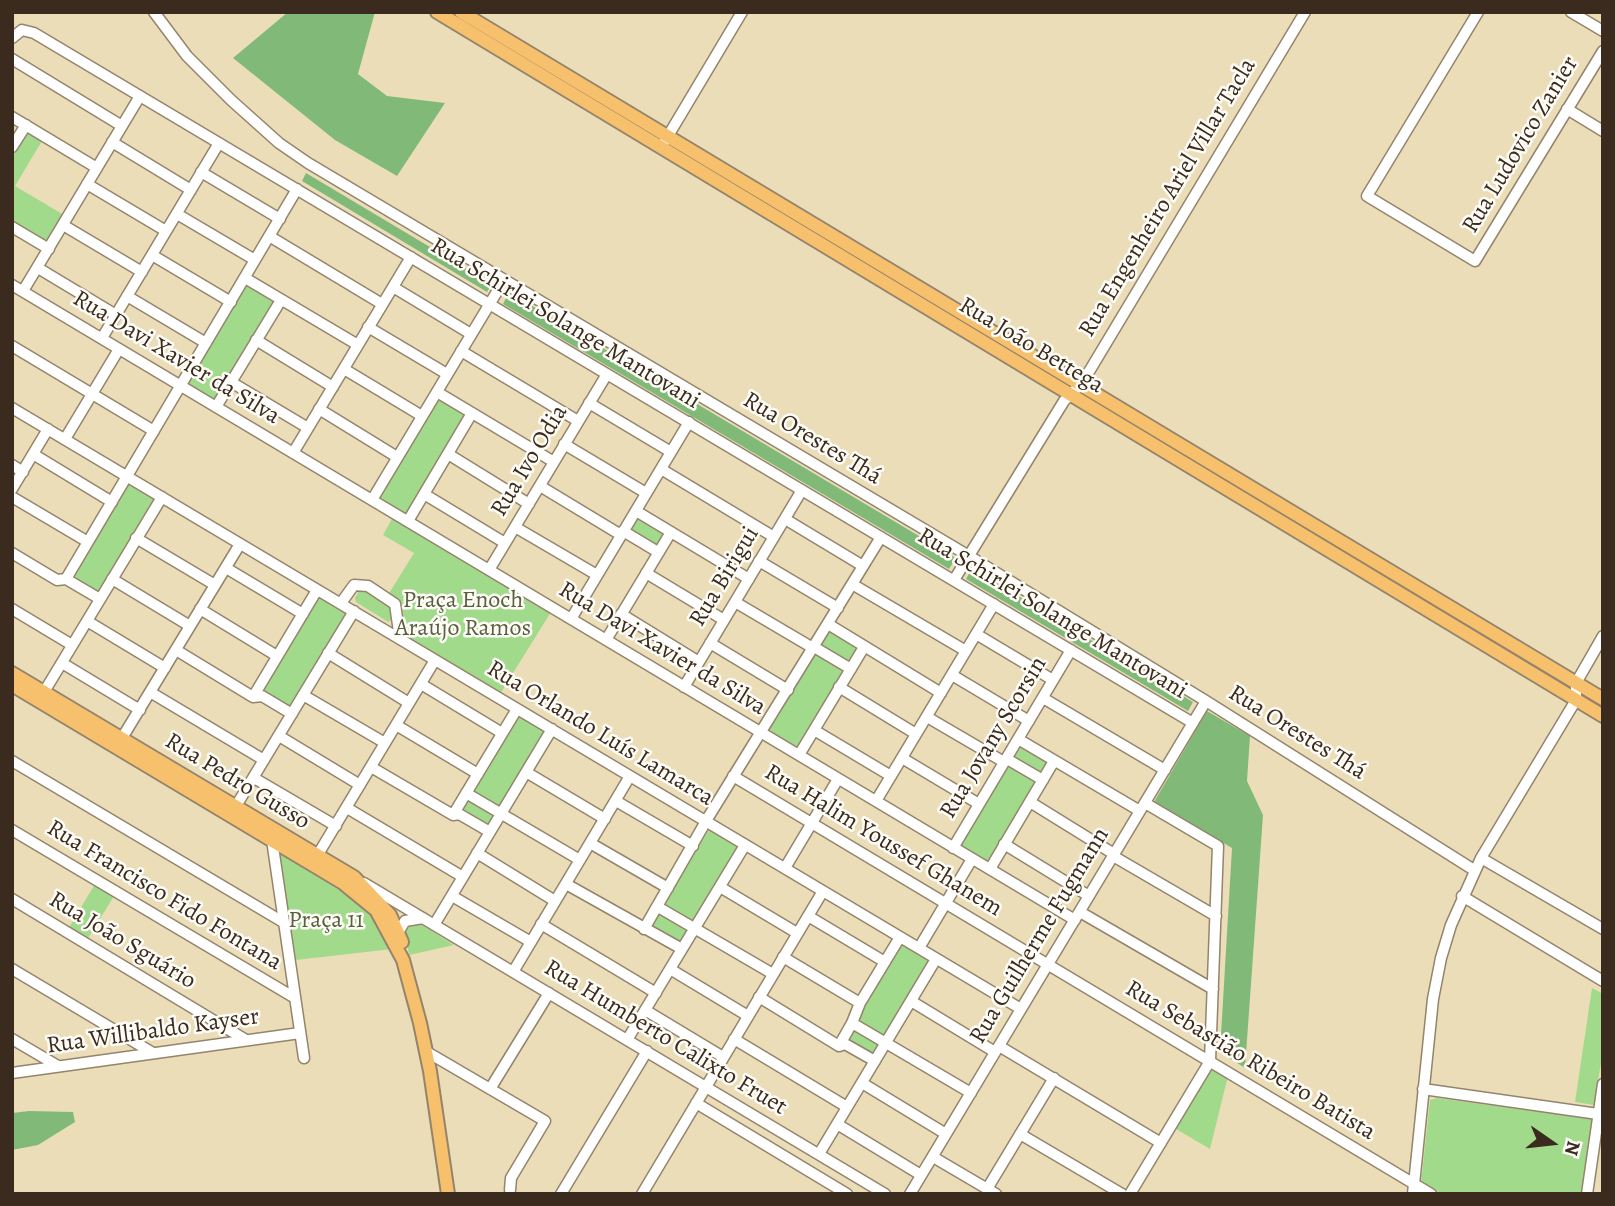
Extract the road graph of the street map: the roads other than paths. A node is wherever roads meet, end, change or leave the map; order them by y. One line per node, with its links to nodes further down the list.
1 (154, 12): 41 (street, Rua Orestes Thá)
2 (437, 12): 19 (main road, Rua João Bettega)
3 (461, 12): 19 (main road, Rua João Bettega)
4 (742, 12): 19 (street)
5 (1305, 12): 64 (street, Rua Engenheiro Ariel Villar Tacla)
6 (1478, 12): 13 (street, Rua Ludovico Zanier)
7 (1572, 12): 8 (street)
8 (1603, 31)
9 (12, 38): 12 (street, Rua Schirlei Solange Mantovani)
10 (1603, 51): 13 (street, Rua Ludovico Zanier)
11 (12, 59): 16 (street)
12 (140, 96): 16 (street); 20 (street, Rua Schirlei Solange Mantovani)
13 (1567, 109): 17 (street)
14 (12, 117): 15 (street)
15 (26, 125): 21 (street); 22 (street)
16 (122, 125): 18 (street)
17 (1603, 131)
18 (112, 142): 22 (street); 26 (street)
19 (664, 142): 37 (main road, Rua João Bettega)
20 (219, 143): 23 (street); 25 (street, Rua Schirlei Solange Mantovani)
21 (12, 147)
22 (97, 168): 24 (street)
23 (201, 172): 26 (street); 28 (street)
24 (87, 184): 29 (street); 31 (street)
25 (297, 189): 28 (street); 35 (street, Rua Schirlei Solange Mantovani)
26 (191, 190): 27 (street)
27 (177, 214): 31 (street); 36 (street)
28 (280, 219): 32 (street)
29 (63, 225): 33 (street); 39 (street)
30 (12, 227): 33 (street)
31 (166, 231): 34 (street)
32 (269, 236): 36 (street); 48 (street)
33 (49, 249): 38 (street)
34 (152, 255): 39 (street); 47 (street)
35 (411, 257): 43 (street); 49 (street, Rua Schirlei Solange Mantovani)
36 (255, 260): 40 (street)
37 (867, 264): 64 (main road, Rua João Bettega); 69 (main road, Rua João Bettega)
38 (38, 268): 44 (street); 50 (street)
39 (142, 272): 45 (street)
40 (245, 278): 46 (street); 47 (street)
41 (504, 280): 49 (street); 120 (street, Rua Orestes Thá)
42 (12, 285): 44 (street, Rua Davi Xavier da Silva)
43 (393, 287): 48 (street); 52 (street)
44 (23, 291): 53 (street, Rua Davi Xavier da Silva)
45 (127, 296): 50 (street); 55 (street)
46 (281, 300): 54 (street); 56 (street)
47 (231, 302): 55 (street)
48 (382, 304): 51 (street)
49 (490, 304): 52 (street); 62 (street, Rua Schirlei Solange Mantovani)
50 (116, 315): 53 (street)
51 (369, 327): 56 (street); 61 (street)
52 (471, 334): 59 (street)
53 (102, 338): 58 (street, Rua Davi Xavier da Silva)
54 (256, 340): 63 (street); 66 (street)
55 (206, 343): 65 (street)
56 (358, 345): 60 (street)
57 (12, 346): 68 (street)
58 (119, 349): 65 (street, Rua Davi Xavier da Silva); 68 (street)
59 (461, 351): 61 (street); 76 (street)
60 (344, 369): 66 (street); 75 (street)
61 (447, 374): 67 (street)
62 (607, 374): 70 (street, Rua Ivo Odia); 77 (street, Rua Schirlei Solange Mantovani)
63 (231, 382): 71 (street); 78 (street)
64 (1080, 385): 69 (street, Rua Engenheiro Ariel Villar Tacla); 109 (main road, Rua João Bettega)
65 (181, 386): 71 (street, Rua Davi Xavier da Silva); 80 (street)
66 (333, 387): 73 (street)
67 (437, 392): 74 (street); 75 (street)
68 (92, 394): 80 (street); 81 (street)
69 (1069, 394): 117 (main road, Rua João Bettega); 120 (street, Rua Engenheiro Ariel Villar Tacla)
70 (589, 403): 76 (street, Rua Ivo Odia); 83 (street)
71 (216, 407): 84 (street, Rua Davi Xavier da Silva)
72 (12, 408): 79 (street, Rua Orlando Luís Lamarca)
73 (319, 410): 78 (street); 87 (street)
74 (472, 413): 86 (street); 88 (street)
75 (422, 416): 87 (street)
76 (578, 421): 82 (street, Rua Ivo Odia)
77 (689, 422): 83 (street); 95 (street, Rua Schirlei Solange Mantovani)
78 (308, 428): 84 (street)
79 (48, 429): 81 (street, Rua Orlando Luís Lamarca); 85 (street)
80 (154, 431): 92 (street)
81 (65, 439): 92 (street, Rua Orlando Luís Lamarca)
82 (565, 444): 88 (street, Rua Ivo Odia); 97 (street)
83 (671, 452): 90 (street)
84 (293, 453): 100 (street, Rua Davi Xavier da Silva)
85 (33, 454): 91 (street); 101 (street)
86 (448, 454): 96 (street); 102 (street)
87 (397, 457): 100 (street)
88 (554, 463): 93 (street, Rua Ivo Odia)
89 (12, 465): 91 (street)
90 (661, 469): 97 (street); 110 (street)
91 (23, 472): 94 (street)
92 (127, 476): 99 (street, Rua Orlando Luís Lamarca); 101 (street)
93 (540, 486): 102 (street, Rua Ivo Odia); 108 (street)
94 (12, 489)
95 (802, 490): 104 (street, Rua Birigui); 111 (street, Rua Schirlei Solange Mantovani)
96 (424, 494): 105 (street); 115 (street)
97 (646, 494): 103 (street)
98 (12, 497): 113 (street)
99 (162, 497): 112 (street); 114 (street, Rua Orlando Luís Lamarca)
100 (372, 500): 105 (street, Rua Davi Xavier da Silva)
101 (112, 502): 113 (street)
102 (529, 503): 106 (street, Rua Ivo Odia)
103 (636, 511): 107 (street); 108 (street)
104 (785, 519): 110 (street, Rua Birigui); 123 (street)
105 (408, 521): 125 (street, Rua Davi Xavier da Silva)
106 (515, 527): 115 (street, Rua Ivo Odia); 127 (street)
107 (671, 532): 118 (street); 130 (street)
108 (622, 533): 118 (street); 127 (street)
109 (1330, 535): 116 (main road, Rua João Bettega); 117 (main road)
110 (774, 537): 122 (street, Rua Birigui)
111 (881, 537): 123 (street); 131 (street, Rua Schirlei Solange Mantovani)
112 (136, 538): 129 (street); 133 (street)
113 (88, 542): 128 (street)
114 (240, 544): 124 (street); 134 (street, Rua Orlando Luís Lamarca)
115 (505, 544): 125 (street, Rua Ivo Odia)
116 (1345, 544): 121 (main road); 171 (main road, Rua João Bettega)
117 (1323, 547): 121 (main road, Rua João Bettega)
118 (658, 552): 126 (street)
119 (12, 553): 128 (street)
120 (969, 556): 131 (street, Rua Engenheiro Ariel Villar Tacla); 184 (street, Rua Orestes Thá)
121 (1338, 556): 183 (main road, Rua João Bettega)
122 (759, 561): 130 (street, Rua Birigui); 139 (street)
123 (863, 566): 132 (street)
124 (226, 568): 133 (street); 143 (street)
125 (489, 570): 145 (street, Rua Davi Xavier da Silva)
126 (646, 573): 144 (street); 146 (street)
127 (597, 575): 145 (street)
128 (66, 579): 135 (street)
129 (112, 579): 135 (street); 149 (street)
130 (749, 579): 136 (street, Rua Birigui)
131 (954, 580): 138 (street, Rua Schirlei Solange Mantovani)
132 (852, 584): 139 (street); 160 (street)
133 (215, 585): 141 (street)
134 (317, 590): 137 (street, Rua Orlando Luís Lamarca); 143 (street)
135 (100, 599): 147 (street)
136 (735, 602): 146 (street, Rua Birigui); 156 (street)
137 (341, 604): 142 (street, Rua Orlando Luís Lamarca); 152 (street)
138 (994, 604): 150 (street); 159 (street, Rua Schirlei Solange Mantovani)
139 (838, 608): 148 (street)
140 (12, 609): 155 (street)
141 (200, 609): 149 (street); 162 (street)
142 (354, 611): 152 (street, Rua Orlando Luís Lamarca); 161 (street)
143 (303, 614): 162 (street)
144 (621, 614): 153 (street); 164 (street)
145 (571, 619): 153 (street, Rua Davi Xavier da Silva)
146 (724, 620): 154 (street, Rua Birigui)
147 (87, 621): 155 (street); 166 (street)
148 (828, 624): 156 (street); 157 (street)
149 (190, 626): 158 (street)
150 (976, 634): 160 (street); 169 (street)
151 (1603, 636): 171 (street)
152 (400, 639): 163 (street, Rua Orlando Luís Lamarca)
153 (606, 640): 173 (street, Rua Davi Xavier da Silva)
154 (710, 643): 164 (street, Rua Birigui); 175 (street)
155 (72, 645): 165 (street)
156 (814, 647): 167 (street); 175 (street)
157 (864, 647): 167 (street); 177 (street)
158 (176, 650): 166 (street); 180 (street)
159 (1071, 650): 169 (street, Rua Jovany Scorsin); 192 (street, Rua Schirlei Solange Mantovani)
160 (966, 651): 168 (street)
161 (328, 653): 178 (street); 185 (street)
162 (277, 656): 180 (street)
163 (435, 660): 172 (street); 186 (street, Rua Orlando Luís Lamarca)
164 (699, 662): 173 (street, Rua Birigui)
165 (62, 663): 179 (street); 187 (street)
166 (165, 668): 176 (street)
167 (851, 669): 174 (street)
168 (952, 675): 177 (street); 191 (street)
169 (1053, 680): 181 (street, Rua Jovany Scorsin)
170 (15, 683): 179 (main road, Rua Pedro Gusso)
171 (1576, 683): 182 (main road, Rua João Bettega); 183 (street)
172 (421, 684): 185 (street); 196 (street)
173 (684, 687): 197 (street, Rua Davi Xavier da Silva)
174 (839, 687): 195 (street); 198 (street)
175 (788, 690): 197 (street)
176 (150, 692): 187 (street); 205 (street)
177 (941, 693): 189 (street)
178 (303, 695): 188 (street); 202 (street)
179 (41, 696): 200 (main road, Rua Pedro Gusso); 236 (main road, Rua Pedro Gusso)
180 (253, 696): 188 (street)
181 (1043, 698): 191 (street, Rua Jovany Scorsin); 210 (street)
182 (1603, 699)
183 (1576, 700): 190 (main road, Rua João Bettega); 244 (street)
184 (1206, 701): 192 (street, Rua Guilherme Fugmann); 250 (street, Rua Orestes Thá)
185 (410, 703): 193 (street)
186 (517, 709): 194 (street, Rua Orlando Luís Lamarca); 196 (street)
187 (139, 710): 200 (street)
188 (292, 714): 199 (street)
189 (927, 716): 198 (street); 207 (street)
190 (1603, 716)
191 (1029, 722): 201 (street, Rua Jovany Scorsin)
192 (1193, 723): 210 (street, Rua Guilherme Fugmann)
193 (396, 725): 202 (street); 212 (street)
194 (552, 729): 211 (street); 213 (street, Rua Orlando Luís Lamarca)
195 (814, 730): 203 (street); 215 (street)
196 (502, 733): 212 (street)
197 (762, 733): 203 (street, Rua Davi Xavier da Silva); 214 (street)
198 (916, 734): 204 (street)
199 (279, 736): 205 (street); 219 (street)
200 (122, 738): 225 (main road, Rua Pedro Gusso)
201 (1018, 739): 207 (street, Rua Jovany Scorsin); 208 (street)
202 (385, 743): 209 (street)
203 (799, 755): 217 (street, Rua Davi Xavier da Silva)
204 (902, 758): 215 (street); 224 (street)
205 (264, 760): 216 (street)
206 (12, 761): 268 (street)
207 (1005, 761): 218 (street); 224 (street, Rua Jovany Scorsin)
208 (1054, 761): 218 (street); 226 (street)
209 (371, 767): 219 (street); 229 (street)
210 (1165, 770): 226 (street, Rua Guilherme Fugmann)
211 (526, 772): 228 (street); 230 (street)
212 (478, 774): 220 (street)
213 (630, 776): 221 (street); 231 (street, Rua Orlando Luís Lamarca)
214 (733, 776): 231 (street); 232 (street, Rua Halim Youssef Ghanem)
215 (891, 776): 222 (street)
216 (254, 778): 225 (street); 233 (street)
217 (838, 779): 222 (street, Rua Davi Xavier da Silva); 232 (street)
218 (1043, 780): 223 (street)
219 (360, 785): 227 (street)
220 (466, 793): 228 (street); 229 (street)
221 (616, 800): 230 (street); 240 (street)
222 (876, 801): 241 (street, Rua Davi Xavier da Silva)
223 (1030, 802): 238 (street); 243 (street)
224 (979, 804): 241 (street, Rua Jovany Scorsin)
225 (236, 806): 236 (main road, Rua Pedro Gusso)
226 (1142, 807): 243 (street, Rua Guilherme Fugmann); 266 (street)
227 (346, 808): 233 (street); 252 (street)
228 (501, 814): 235 (street); 247 (street)
229 (453, 815): 235 (street)
230 (605, 819): 237 (street)
231 (707, 822): 239 (street, Rua Orlando Luís Lamarca); 240 (street)
232 (812, 823): 248 (street); 262 (street, Rua Halim Youssef Ghanem)
233 (336, 826): 246 (street)
234 (12, 830): 294 (street, Rua Francisco Fido Fontana)
235 (490, 832): 242 (street)
236 (274, 836): 246 (main road, Rua Pedro Gusso); 268 (street)
237 (590, 843): 247 (street); 255 (street)
238 (1004, 844): 249 (street); 258 (street)
239 (745, 845): 248 (street, Rua Orlando Luís Lamarca); 254 (street)
240 (693, 846): 255 (street)
241 (953, 848): 245 (street, Rua Davi Xavier da Silva)
242 (477, 853): 252 (street); 261 (street)
243 (1114, 855): 258 (street, Rua Guilherme Fugmann); 266 (street)
244 (1481, 858): 250 (street); 273 (street)
245 (972, 859): 249 (street, Rua Davi Xavier da Silva); 262 (street)
246 (315, 860): 251 (main road, Rua Pedro Gusso); 282 (main road, Rua Pedro Gusso)
247 (580, 860): 253 (street)
248 (785, 869): 256 (street, Rua Orlando Luís Lamarca)
249 (990, 869): 265 (street, Rua Davi Xavier da Silva)
250 (1474, 870): 259 (street)
251 (354, 877): 267 (street, Rua Humberto Calixto Fruet); 274 (main road, Rua Pedro Gusso)
252 (463, 877): 257 (street)
253 (566, 884): 261 (street); 272 (street)
254 (720, 887): 271 (street); 275 (street)
255 (668, 888): 263 (street)
256 (823, 891): 264 (street); 276 (street, Rua Orlando Luís Lamarca)
257 (452, 896): 270 (street); 277 (street)
258 (1089, 896): 265 (street, Rua Guilherme Fugmann)
259 (1462, 896): 289 (street); 323 (street)
260 (12, 899): 304 (street, Rua João Sguário)
261 (555, 901): 269 (street)
262 (946, 903): 278 (street); 284 (street, Rua Halim Youssef Ghanem)
263 (658, 907): 271 (street); 272 (street)
264 (808, 916): 275 (street); 283 (street)
265 (1077, 916): 284 (street, Rua Guilherme Fugmann); 290 (street, Rua Davi Xavier da Silva)
266 (1216, 916): 290 (street)
267 (424, 918): 270 (street, Rua Humberto Calixto Fruet); 274 (street)
268 (284, 922): 294 (street)
269 (541, 924): 277 (street); 292 (street)
270 (435, 925): 287 (street, Rua Humberto Calixto Fruet)
271 (695, 928): 279 (street); 288 (street)
272 (644, 929): 279 (street)
273 (1603, 929)
274 (399, 931): 282 (main road, Rua Pedro Gusso)
275 (797, 933): 280 (street)
276 (900, 937): 278 (street, Rua Orlando Luís Lamarca); 283 (street)
277 (531, 942): 287 (street)
278 (919, 948): 281 (street, Rua Orlando Luís Lamarca)
279 (682, 949): 286 (street)
280 (783, 957): 288 (street); 296 (street)
281 (936, 959): 295 (street); 297 (street, Rua Orlando Luís Lamarca)
282 (403, 960): 310 (main road, Rua Pedro Gusso)
283 (885, 962): 296 (street)
284 (1048, 964): 297 (street, Rua Guilherme Fugmann); 315 (street, Rua Sebastião Ribeiro Batista)
285 (12, 969): 311 (street)
286 (670, 970): 292 (street); 299 (street)
287 (513, 972): 291 (street, Rua Humberto Calixto Fruet)
288 (773, 974): 293 (street)
289 (1603, 981)
290 (1213, 989): 315 (street)
291 (549, 993): 305 (street, Rua Humberto Calixto Fruet); 322 (street)
292 (656, 993): 298 (street)
293 (759, 997): 299 (street); 307 (street)
294 (295, 998): 301 (street)
295 (911, 1001): 306 (street); 308 (street)
296 (860, 1003): 300 (street)
297 (1021, 1009): 308 (street, Rua Guilherme Fugmann)
298 (645, 1010): 305 (street); 312 (street)
299 (748, 1016): 303 (street)
300 (852, 1023): 306 (street); 307 (street)
301 (300, 1033): 304 (street, Rua Willibaldo Kayser); 313 (street)
302 (12, 1039): 316 (street)
303 (734, 1039): 312 (street); 326 (street)
304 (246, 1040): 311 (street, Rua Willibaldo Kayser)
305 (628, 1040): 309 (street, Rua Humberto Calixto Fruet)
306 (886, 1043): 314 (street); 324 (street)
307 (839, 1046): 314 (street)
308 (997, 1049): 318 (street); 324 (street, Rua Guilherme Fugmann)
309 (647, 1051): 321 (street, Rua Humberto Calixto Fruet); 339 (street)
310 (427, 1052): 322 (street); 338 (main road, Rua Pedro Gusso)
311 (153, 1053): 316 (street, Rua Willibaldo Kayser)
312 (723, 1057): 321 (street)
313 (303, 1058)
314 (875, 1061): 319 (street)
315 (1210, 1061): 331 (street); 335 (street, Rua Sebastião Ribeiro Batista)
316 (59, 1067): 317 (street, Rua Willibaldo Kayser)
317 (12, 1073)
318 (1054, 1078): 329 (street); 331 (street)
319 (862, 1083): 326 (street); 330 (street)
320 (1603, 1084): 327 (street)
321 (706, 1087): 325 (street); 332 (street, Rua Humberto Calixto Fruet)
322 (489, 1089): 336 (street)
323 (1423, 1089): 327 (street); 335 (street)
324 (971, 1093): 330 (street, Rua Guilherme Fugmann)
325 (696, 1103): 340 (street); 341 (street)
326 (847, 1107): 328 (street)
327 (1598, 1114): 347 (street)
328 (837, 1124): 332 (street); 334 (street)
329 (1020, 1133): 337 (street); 344 (street)
330 (946, 1134): 333 (street, Rua Guilherme Fugmann)
331 (1161, 1143): 345 (street)
332 (819, 1154): 342 (street, Rua Humberto Calixto Fruet)
333 (933, 1157): 334 (street, Rua Guilherme Fugmann); 337 (street)
334 (921, 1175): 343 (street, Rua Guilherme Fugmann)
335 (1413, 1188): 346 (street, Rua Sebastião Ribeiro Batista)
336 (510, 1190)
337 (991, 1191)
338 (448, 1194)
339 (561, 1194)
340 (642, 1194)
341 (846, 1194)
342 (885, 1194)
343 (910, 1194)
344 (1122, 1194)
345 (1130, 1194)
346 (1431, 1194)
347 (1587, 1194)

